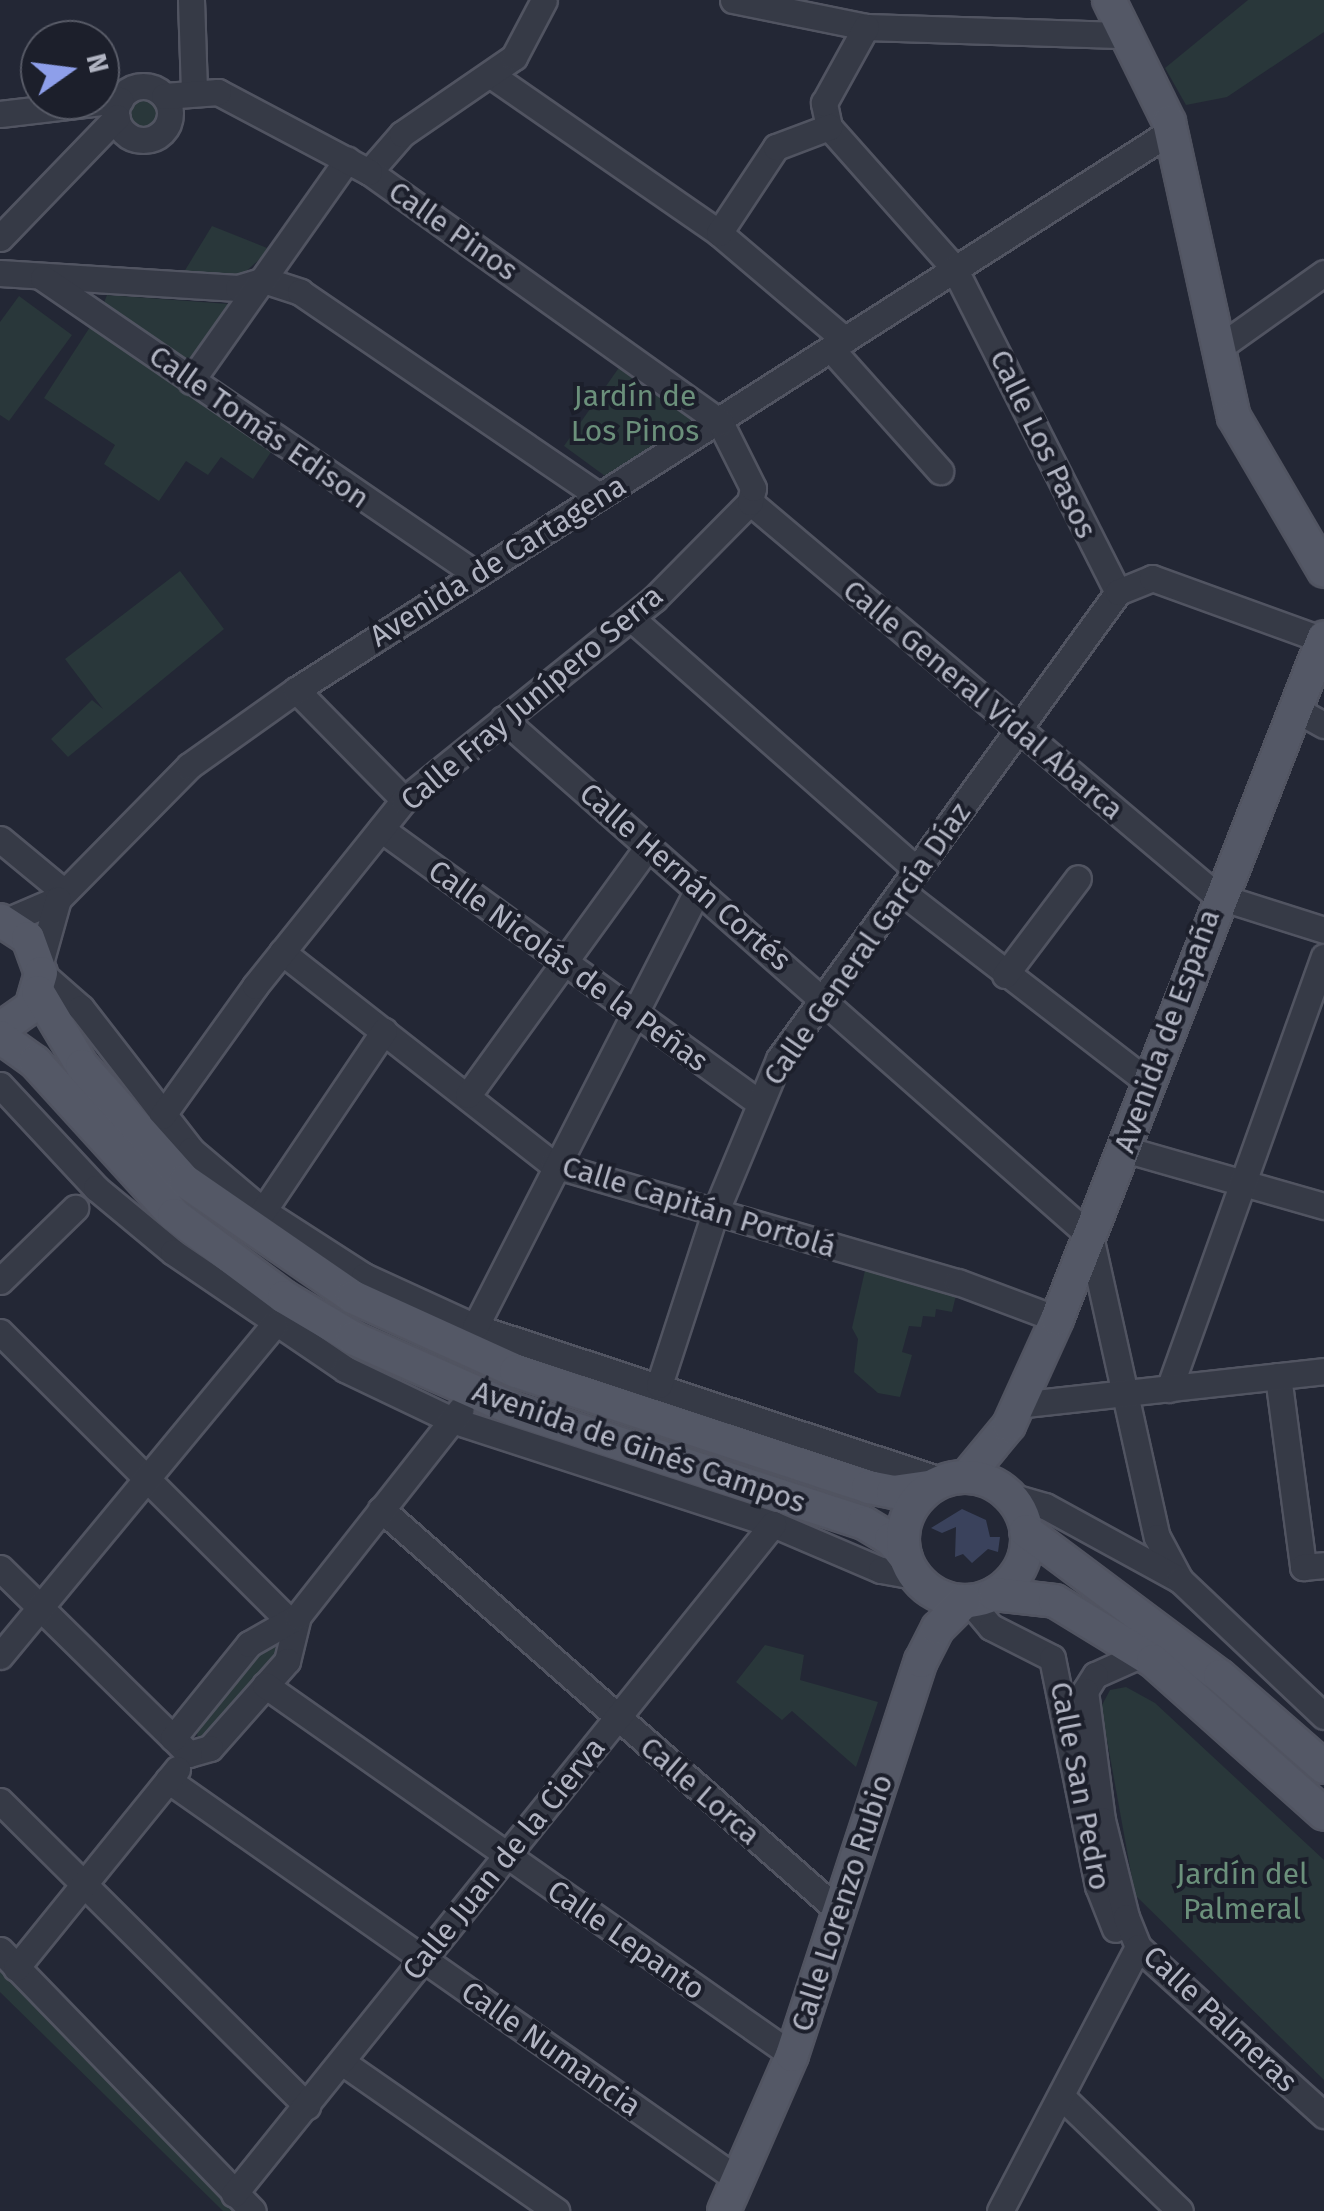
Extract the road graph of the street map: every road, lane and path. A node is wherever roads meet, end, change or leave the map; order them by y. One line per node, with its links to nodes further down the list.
1 (191, 0): 9 (street)
2 (544, 0): 8 (street)
3 (734, 0): 6 (street)
4 (1096, 0): 7 (main road)
5 (1109, 0): 7 (main road)
6 (866, 26): 7 (street); 14 (street)
7 (1127, 35): 15 (main road)
8 (491, 74): 16 (street); 17 (street)
9 (194, 89): 10 (street, Calle Pinos); 16 (street, Calle Pinos)
10 (164, 96): 11 (street); 12 (street)
11 (120, 107)
12 (120, 113)
13 (108, 120): 18 (street)
14 (829, 127): 17 (street); 19 (street, Calle Los Pasos)
15 (1171, 131): 19 (street, Avenida de Cartagena); 25 (main road)
16 (358, 166): 23 (street); 27 (street, Calle Pinos)
17 (719, 233): 24 (street)
18 (0, 238)
19 (954, 268): 24 (street, Avenida de Cartagena); 33 (street, Calle Los Pasos)
20 (1324, 272): 25 (street)
21 (0, 273): 22 (street)
22 (42, 278): 23 (street); 26 (street, Calle Tomás Edison)
23 (264, 280): 26 (street); 29 (street)
24 (838, 344): 27 (street, Avenida de Cartagena); 28 (street)
25 (1217, 349): 31 (main road)
26 (191, 381): 32 (street, Calle Tomás Edison)
27 (720, 422): 29 (street, Avenida de Cartagena); 30 (street)
28 (940, 471)
29 (599, 496): 32 (street, Avenida de Cartagena)
30 (750, 502): 34 (street, Calle Fray Junípero Serra); 40 (street, Calle General Vidal Abarca)
31 (1324, 571)
32 (476, 574): 36 (street, Avenida de Cartagena)
33 (1118, 592): 35 (street); 40 (street, Calle General García Díaz)
34 (632, 618): 38 (street, Calle Fray Junípero Serra); 45 (street)
35 (1322, 650): 37 (main road, Avenida de España)
36 (296, 690): 41 (street); 49 (street, Avenida de Cartagena)
37 (1295, 708): 39 (street); 50 (main road, Avenida de España)
38 (503, 718): 41 (street, Calle Fray Junípero Serra); 44 (street, Calle Hernán Cortés)
39 (1324, 725)
40 (1019, 734): 45 (street, Calle General García Díaz); 50 (street, Calle General Vidal Abarca)
41 (404, 800): 42 (street, Calle Fray Junípero Serra)
42 (381, 829): 53 (street, Calle Fray Junípero Serra); 55 (street, Calle Nicolás de la Peñas)
43 (0, 838): 49 (street)
44 (648, 846): 47 (street, Calle Hernán Cortés); 55 (street)
45 (917, 870): 48 (street, Calle General García Díaz)
46 (1078, 878): 56 (street)
47 (698, 890): 58 (street, Calle Hernán Cortés); 59 (street)
48 (902, 892): 56 (street); 58 (street, Calle General García Díaz)
49 (61, 896): 51 (street, Avenida de Cartagena); 57 (street, Avenida de Cartagena)
50 (1217, 896): 52 (street); 63 (main road, Avenida de España)
51 (2, 921): 57 (main road)
52 (1324, 930)
53 (282, 952): 61 (street, Calle Capitán Portolá); 67 (street, Calle Fray Junípero Serra)
54 (1324, 957): 70 (street)
55 (562, 965): 59 (street, Calle Nicolás de la Peñas); 65 (street)
56 (1005, 975): 63 (street)
57 (40, 976): 60 (main road); 67 (street, Avenida de Ginés Campos); 89 (main road, Avenida de Ginés Campos)
58 (827, 998): 66 (street, Calle General García Díaz); 75 (street, Calle Hernán Cortés)
59 (632, 1014): 66 (street, Calle Nicolás de la Peñas); 69 (street)
60 (0, 1029)
61 (384, 1030): 65 (street, Calle Capitán Portolá); 73 (street)
62 (0, 1037): 85 (main road, Avenida de Ginés Campos)
63 (1148, 1082): 68 (main road, Avenida de España)
64 (0, 1085): 78 (street, Avenida de Ginés Campos)
65 (468, 1095): 69 (street, Calle Capitán Portolá)
66 (756, 1101): 74 (street, Calle General García Díaz)
67 (162, 1116): 73 (street, Avenida de Ginés Campos)
68 (1124, 1149): 70 (street); 75 (main road, Avenida de España)
69 (554, 1166): 74 (street, Calle Capitán Portolá); 79 (street)
70 (1241, 1181): 71 (street); 84 (street)
71 (1324, 1206)
72 (74, 1208): 76 (street)
73 (263, 1211): 79 (street, Avenida de Ginés Campos)
74 (716, 1213): 77 (street, Calle Capitán Portolá); 83 (street, Calle General García Díaz)
75 (1090, 1236): 77 (main road, Avenida de España); 86 (street)
76 (0, 1281)
77 (1057, 1319): 87 (main road, Avenida de España)
78 (274, 1325): 88 (street, Avenida de Ginés Campos); 90 (street)
79 (475, 1327): 83 (street, Avenida de Ginés Campos)
80 (0, 1332): 90 (street)
81 (1324, 1371): 82 (street)
82 (1278, 1376): 84 (street); 95 (street)
83 (659, 1385): 89 (street, Avenida de Ginés Campos)
84 (1168, 1389): 86 (street)
85 (474, 1393): 88 (street); 96 (main road, Avenida de Ginés Campos)
86 (1124, 1394): 87 (street); 98 (street)
87 (1013, 1415): 89 (main road); 91 (main road)
88 (452, 1420): 92 (street); 93 (street, Avenida de Ginés Campos)
89 (946, 1481): 91 (main road); 96 (main road)
90 (148, 1484): 100 (street); 101 (street)
91 (1010, 1496): 94 (main road); 98 (street)
92 (382, 1508): 101 (street); 107 (street, Calle Lorca)
93 (773, 1524): 96 (street, Avenida de Ginés Campos); 107 (street, Calle Juan de la Cierva)
94 (1026, 1531): 99 (main road); 109 (main road)
95 (1313, 1566)
96 (910, 1567): 99 (main road); 104 (main road)
97 (0, 1568): 100 (street)
98 (1180, 1580): 106 (street)
99 (976, 1599): 102 (main road); 104 (main road, Calle Lorenzo Rubio); 116 (street, Calle San Pedro)
100 (40, 1608): 103 (street); 108 (street)
101 (294, 1618): 105 (street); 108 (street)
102 (1142, 1654): 112 (main road); 116 (street, Calle Palmeras)
103 (0, 1656)
104 (922, 1661): 115 (main road, Calle Lorenzo Rubio)
105 (265, 1686): 108 (street); 113 (street, Calle Lepanto)
106 (1324, 1716)
107 (616, 1719): 113 (street, Calle Juan de la Cierva); 115 (street, Calle Lorca)
108 (181, 1746): 110 (street)
109 (1324, 1768)
110 (168, 1780): 114 (street); 118 (street, Calle Numancia)
111 (0, 1801): 114 (street)
112 (1324, 1814)
113 (506, 1856): 118 (street, Calle Juan de la Cierva); 119 (street, Calle Lepanto)
114 (82, 1883): 117 (street); 122 (street)
115 (840, 1912): 119 (main road, Calle Lorenzo Rubio)
116 (1138, 1947): 121 (street); 123 (street, Calle Palmeras)
117 (8, 1959): 125 (street)
118 (422, 1960): 120 (street, Calle Juan de la Cierva); 124 (street, Calle Numancia)
119 (792, 2055): 124 (main road, Calle Lorenzo Rubio)
120 (342, 2062): 122 (street, Calle Juan de la Cierva); 126 (street)
121 (1060, 2096): 128 (street); 129 (street)
122 (307, 2106): 125 (street, Calle Juan de la Cierva)
123 (1324, 2115)
124 (737, 2179): 127 (main road, Calle Lorenzo Rubio)
125 (244, 2202)
126 (556, 2211)
127 (724, 2211)
128 (1000, 2211)
129 (1180, 2211)

